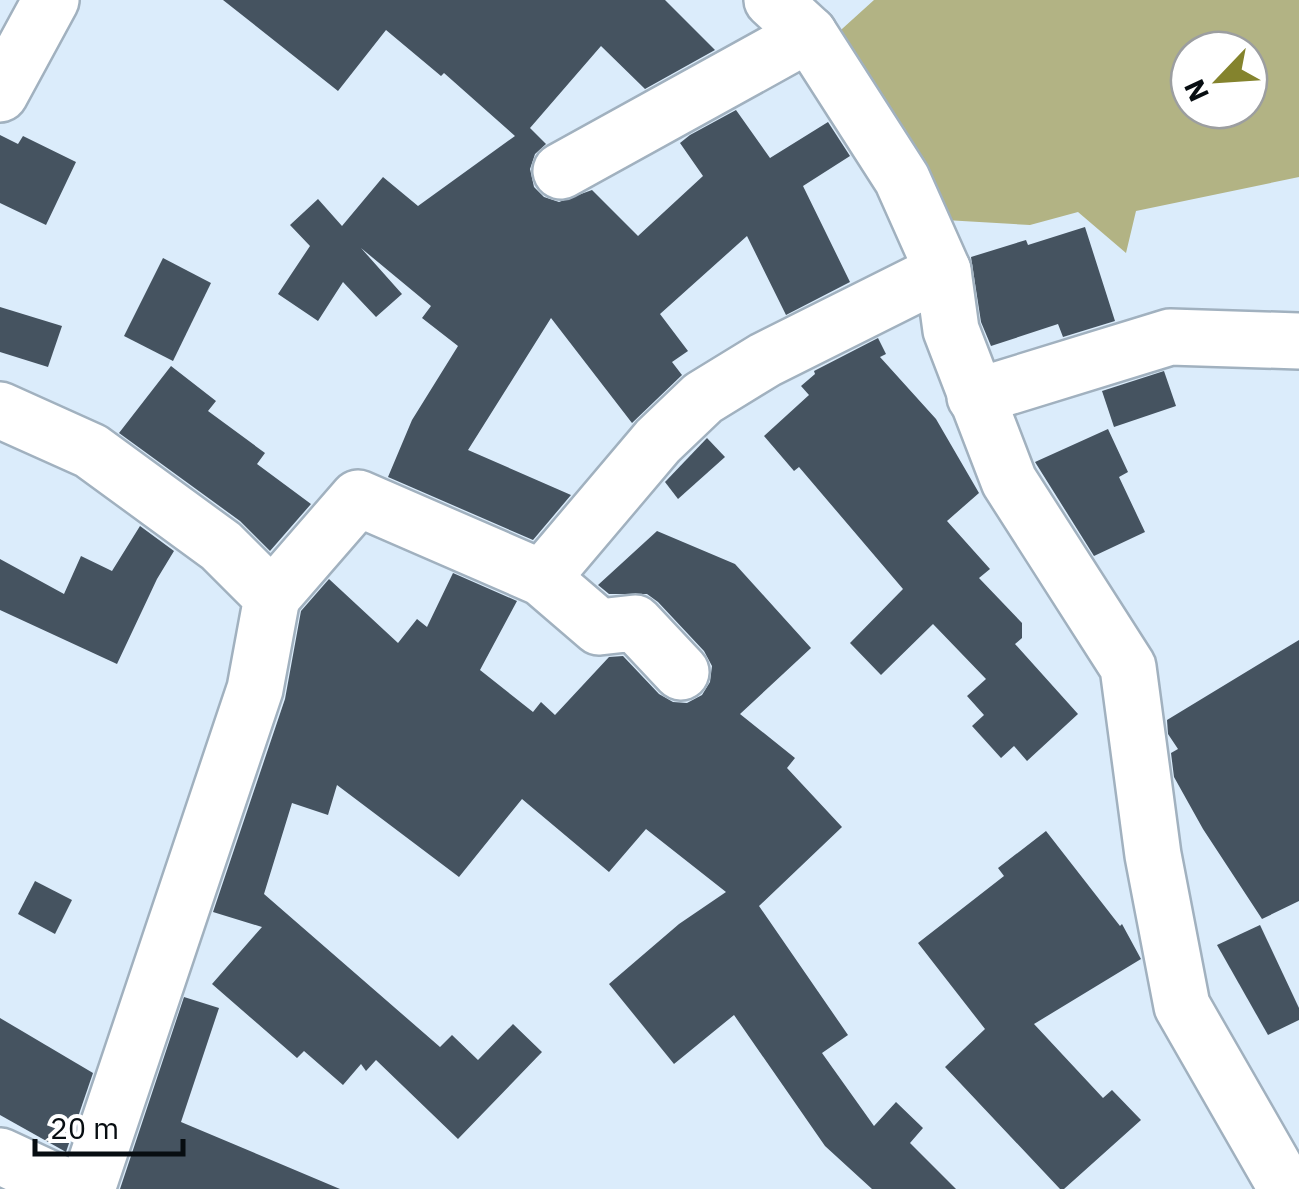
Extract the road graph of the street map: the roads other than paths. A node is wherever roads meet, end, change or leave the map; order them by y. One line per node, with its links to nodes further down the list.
1 (50, 0): 3 (street)
2 (791, 17): 4 (street); 5 (street)
3 (0, 94)
4 (561, 171)
5 (943, 271): 7 (street); 9 (street)
6 (1299, 341): 7 (street)
7 (975, 398): 15 (street)
8 (0, 410): 10 (street)
9 (542, 578): 10 (street); 11 (street)
10 (272, 597): 14 (street)
11 (681, 672)
12 (0, 1156): 13 (street)
13 (71, 1189)
14 (87, 1189)
15 (1287, 1189)

